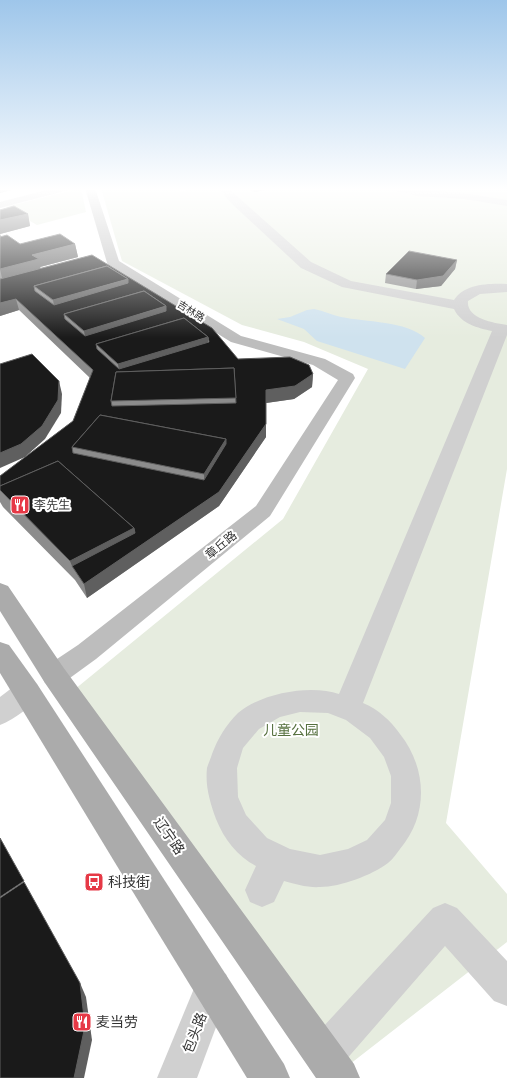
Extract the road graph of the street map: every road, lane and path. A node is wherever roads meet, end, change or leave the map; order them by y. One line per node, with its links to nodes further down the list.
1 (105, 238): 6 (street, 吉林路)
2 (276, 238): 4 (street)
3 (507, 288): 4 (street)
4 (460, 306): 5 (street)
5 (504, 330): 11 (street)
6 (346, 378): 9 (street, 章丘路)
7 (0, 592): 9 (main road, 辽宁路)
8 (0, 652): 10 (main road)
9 (54, 675): 17 (main road, 辽宁路)
10 (27, 692): 12 (street); 15 (main road)
11 (347, 709): 13 (street); 13 (street)
12 (0, 713)
13 (277, 860): 14 (street)
14 (262, 890)
15 (213, 987): 18 (street, 包头路); 19 (main road)
16 (507, 988): 17 (street)
17 (332, 1066)
18 (177, 1078)
19 (270, 1078)

